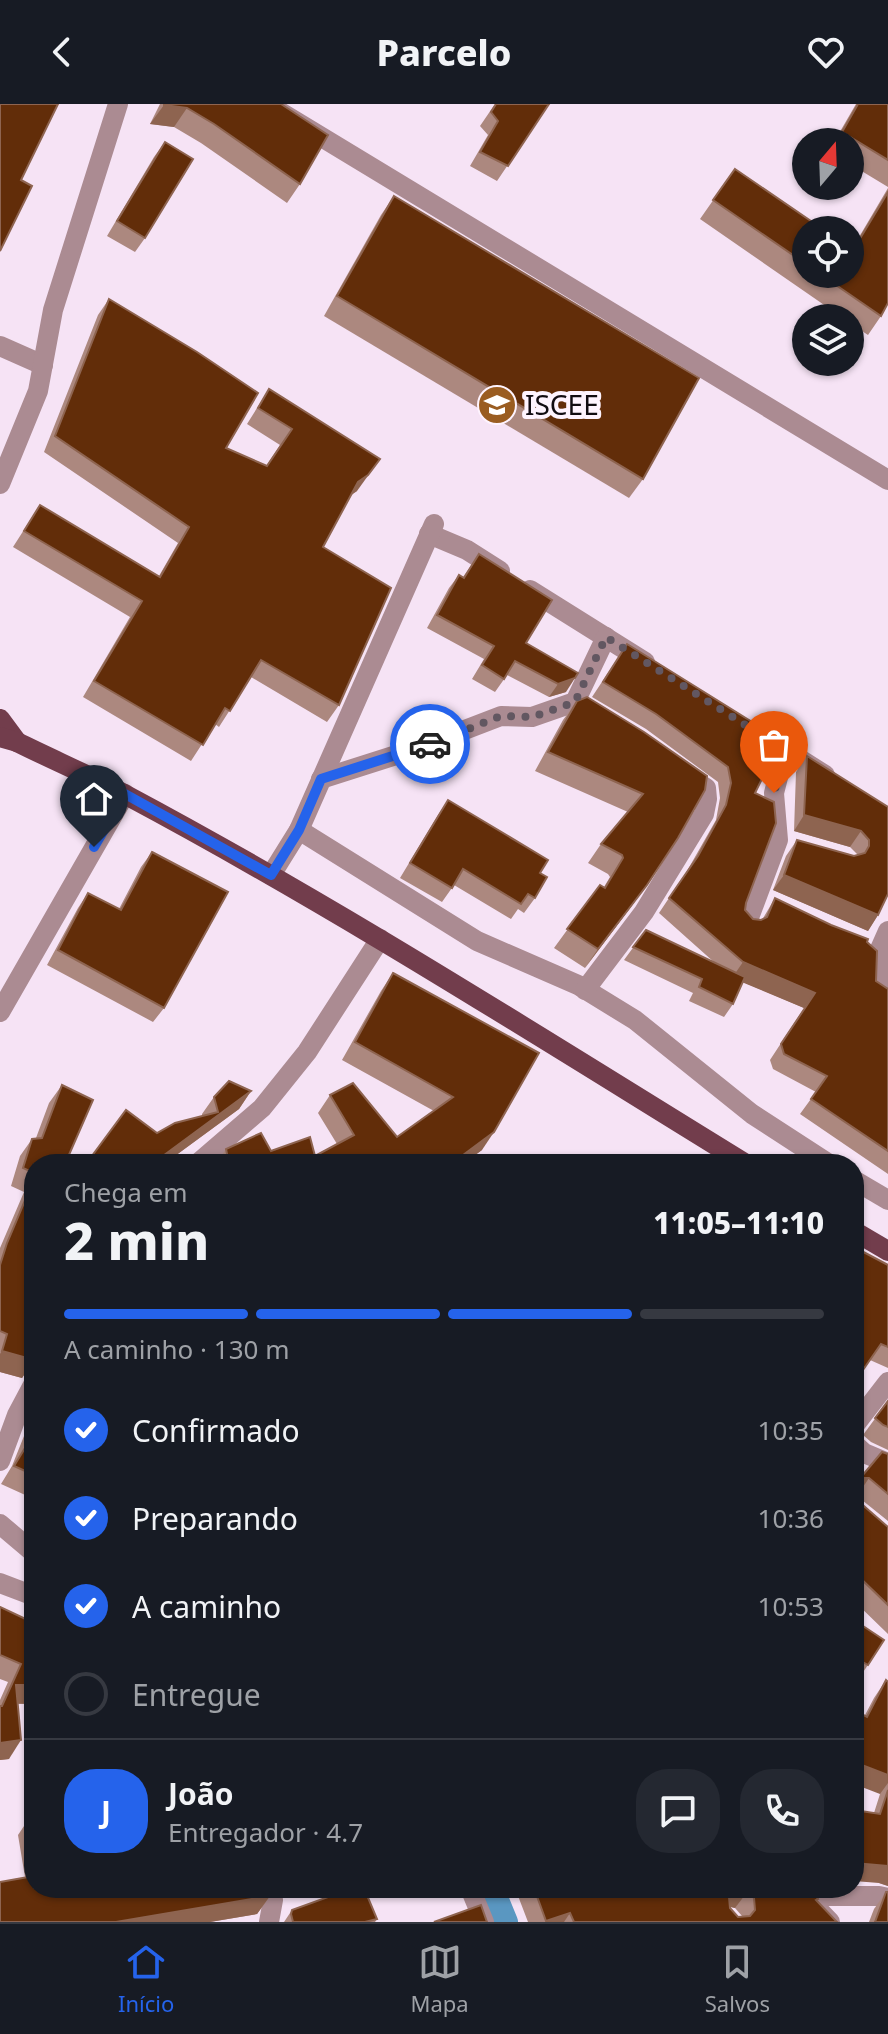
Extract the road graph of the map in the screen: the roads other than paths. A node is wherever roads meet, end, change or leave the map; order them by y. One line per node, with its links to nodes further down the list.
1 (118, 104): 4 (street)
2 (267, 104): 5 (street)
3 (0, 346): 4 (street)
4 (43, 365): 6 (street)
5 (888, 480)
6 (0, 484)
7 (606, 637): 8 (street); 14 (street); 14 (street)
8 (657, 669)
9 (734, 718): 12 (street)
10 (0, 719): 11 (main road)
11 (8, 740): 16 (main road)
12 (785, 750): 15 (street); 19 (street)
13 (668, 762): 23 (street)
14 (321, 779): 17 (street)
15 (837, 782)
16 (125, 794): 18 (main road); 24 (street)
17 (299, 830): 18 (street); 23 (street)
18 (271, 875): 20 (main road)
19 (747, 923)
20 (380, 939): 25 (street); 26 (main road)
21 (878, 942): 22 (street)
22 (879, 987)
23 (585, 990): 27 (street)
24 (0, 1012)
25 (209, 1154)
26 (730, 1154)
27 (814, 1154)
28 (864, 1186): 29 (street)
29 (888, 1200)
30 (864, 1237): 31 (main road)
31 (888, 1251)
32 (888, 1382): 34 (street)
33 (24, 1402): 36 (street)
34 (864, 1413)
35 (864, 1456): 37 (street)
36 (0, 1461)
37 (888, 1463)
38 (0, 1524): 39 (street)
39 (24, 1544)
40 (0, 1583): 41 (street)
41 (24, 1592)
42 (864, 1897): 46 (street)
43 (272, 1898): 47 (street)
44 (474, 1898): 48 (street)
45 (807, 1898): 49 (street)
46 (888, 1898)
47 (269, 1922)
48 (484, 1922)
49 (830, 1922)

